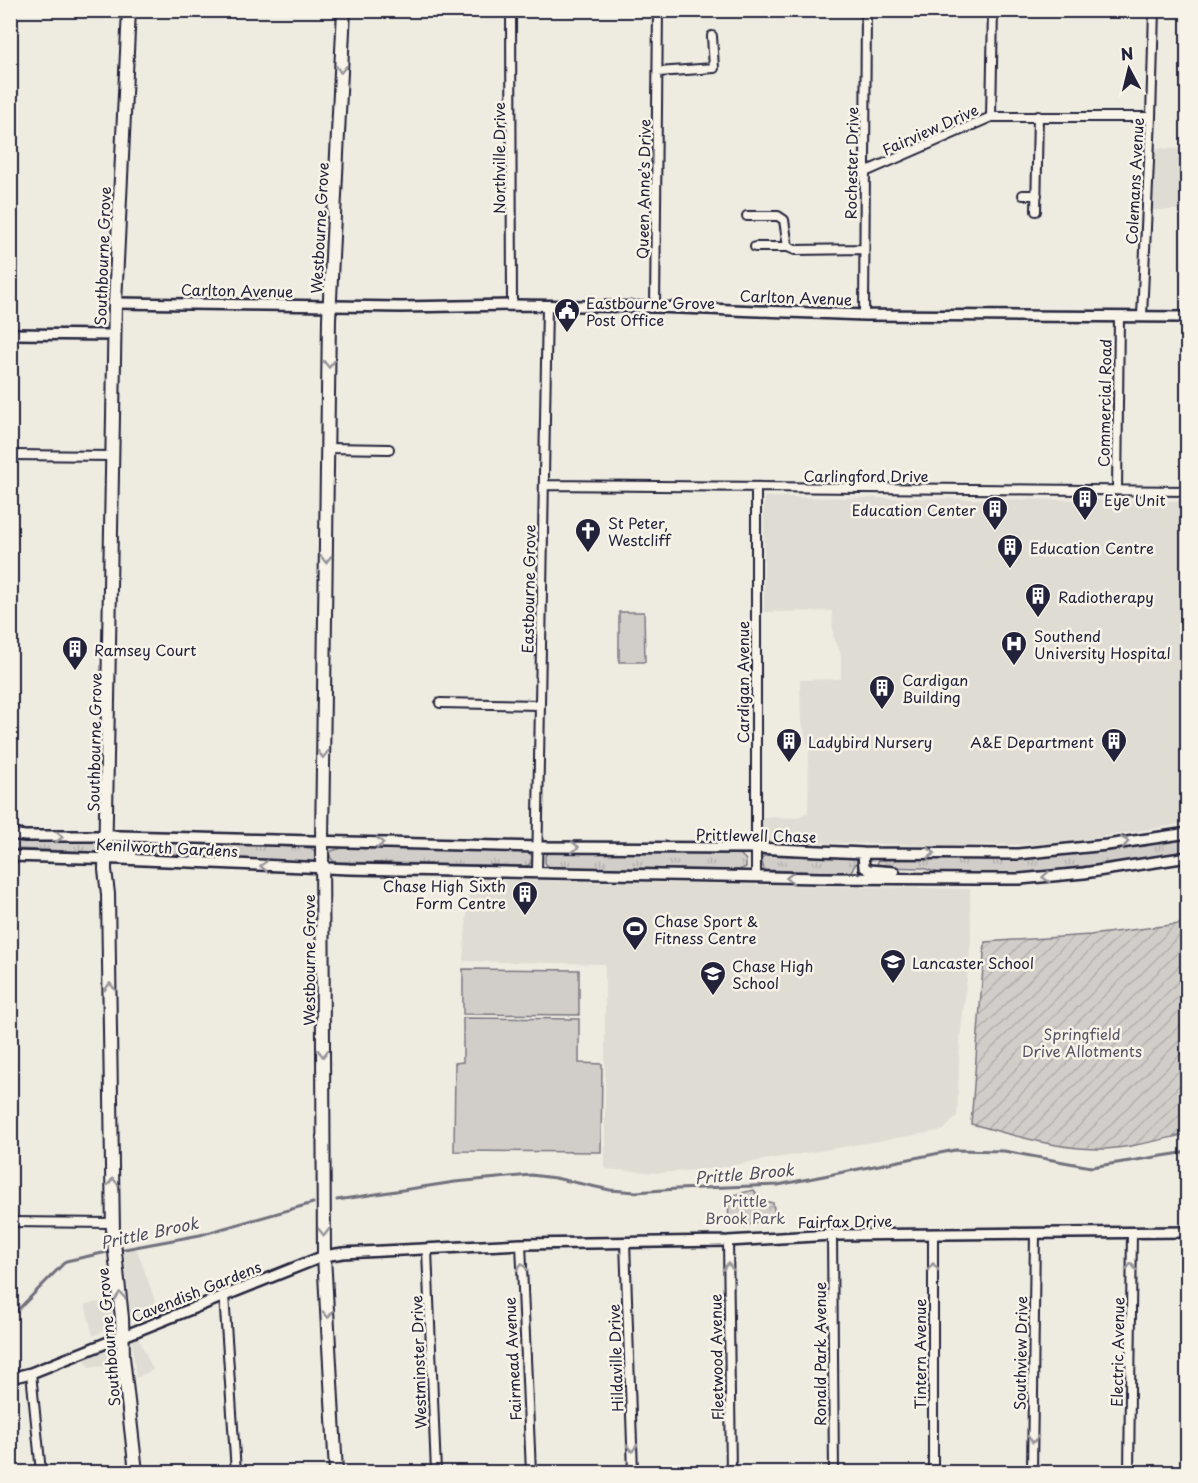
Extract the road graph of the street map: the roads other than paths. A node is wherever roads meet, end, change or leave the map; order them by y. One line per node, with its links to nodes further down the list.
1 (129, 10): 21 (main road, Southbourne Grove)
2 (344, 10): 23 (main road, Westbourne Grove, one-way to 23)
3 (511, 10): 22 (street, Northville Drive)
4 (658, 10): 9 (street, Queen Anne's Drive)
5 (866, 10): 13 (street, Rochester Drive)
6 (993, 10): 11 (street)
7 (1154, 10): 12 (street, Colemans Avenue)
8 (712, 36): 9 (street)
9 (658, 72): 25 (street, Queen Anne's Drive)
10 (1038, 116): 11 (street, Fairview Drive); 12 (street, Fairview Drive); 15 (street)
11 (991, 117): 13 (street, Fairview Drive)
12 (1151, 117): 27 (street, Colemans Avenue)
13 (865, 172): 20 (street, Rochester Drive)
14 (1023, 195): 15 (street)
15 (1037, 195): 16 (street)
16 (1036, 211)
17 (747, 216): 18 (street)
18 (788, 247): 19 (street); 20 (street)
19 (755, 248)
20 (864, 249): 26 (street, Rochester Drive)
21 (115, 303): 23 (street, Carlton Avenue); 31 (main road, Southbourne Grove)
22 (512, 305): 23 (street, Carlton Avenue); 24 (street, Carlton Avenue)
23 (331, 306): 32 (main road, Westbourne Grove, one-way to 32)
24 (547, 306): 25 (street, Carlton Avenue); 36 (street, Eastbourne Grove)
25 (655, 307): 26 (street, Carlton Avenue)
26 (864, 315): 28 (street, Carlton Avenue)
27 (1142, 316): 28 (street, Carlton Avenue); 29 (street, Carlton Avenue)
28 (1119, 317): 38 (street, Commercial Road)
29 (1188, 317)
30 (10, 334): 31 (street)
31 (115, 335): 35 (main road, Southbourne Grove)
32 (328, 448): 33 (street); 46 (main road, Westbourne Grove, one-way to 46)
33 (389, 449)
34 (10, 456): 35 (street)
35 (113, 456): 44 (main road, Southbourne Grove)
36 (544, 485): 37 (street, Carlingford Drive); 41 (street, Eastbourne Grove)
37 (756, 488): 38 (street, Carlingford Drive); 48 (street, Cardigan Avenue)
38 (1117, 490): 39 (street, Carlingford Drive)
39 (1188, 491)
40 (440, 703): 41 (street)
41 (539, 705): 47 (street, Eastbourne Grove)
42 (1188, 832): 49 (street, Prittlewell Chase, one-way to 42)
43 (10, 834): 44 (street, Kenilworth Gardens, one-way to 44)
44 (107, 838): 45 (street, Kenilworth Gardens); 52 (main road, Southbourne Grove); 53 (street)
45 (248, 839): 46 (street, Kenilworth Gardens); 54 (street)
46 (322, 841): 47 (street, Prittlewell Chase, one-way to 47); 54 (main road, Westbourne Grove)
47 (538, 847): 48 (street, Prittlewell Chase, one-way to 48); 56 (street, Eastbourne Grove)
48 (755, 848): 49 (street, Prittlewell Chase); 57 (street, Cardigan Avenue)
49 (868, 853): 55 (street)
50 (10, 856): 52 (street, Kenilworth Gardens)
51 (1188, 857): 59 (street, one-way to 59)
52 (106, 858): 53 (street, Kenilworth Gardens); 61 (main road, Southbourne Grove, one-way to 52)
53 (197, 863): 54 (street, Kenilworth Gardens, one-way to 53)
54 (322, 864): 56 (street); 71 (main road, Westbourne Grove, one-way to 71)
55 (869, 870): 58 (street); 59 (street)
56 (537, 873): 57 (street)
57 (756, 877): 58 (street, one-way to 57)
58 (848, 878): 59 (street)
59 (938, 879)
60 (10, 1222): 61 (street)
61 (112, 1223): 73 (main road, Southbourne Grove, one-way to 61)
62 (1132, 1232): 63 (street, Fairfax Drive); 64 (street, Fairfax Drive); 87 (street, Electric Avenue, one-way to 62)
63 (1188, 1232)
64 (1035, 1233): 66 (street, Fairfax Drive); 86 (street, Southview Drive, one-way to 86)
65 (832, 1235): 66 (street, Fairfax Drive); 67 (street, Fairfax Drive); 84 (street, Ronald Park Avenue)
66 (933, 1235): 85 (street, Tintern Avenue, one-way to 66)
67 (728, 1241): 68 (street, Fairfax Drive); 83 (street, Fleetwood Avenue, one-way to 67)
68 (625, 1242): 69 (street, Fairfax Drive); 82 (street, Hildaville Drive, one-way to 82)
69 (521, 1244): 70 (street, Fairfax Drive); 81 (street, Fairmead Avenue, one-way to 69)
70 (427, 1250): 71 (street, Fairfax Drive); 80 (street, Westminster Drive)
71 (324, 1256): 72 (street, Cavendish Gardens); 79 (main road, Westbourne Grove, one-way to 79)
72 (224, 1295): 73 (street, Cavendish Gardens); 78 (street)
73 (122, 1336): 74 (street, Cavendish Gardens); 77 (main road, Southbourne Grove)
74 (31, 1373): 75 (street, Cavendish Gardens); 76 (street)
75 (10, 1378)
76 (41, 1473)
77 (136, 1473)
78 (236, 1473)
79 (336, 1473)
80 (436, 1473)
81 (531, 1473)
82 (633, 1473)
83 (731, 1473)
84 (834, 1473)
85 (933, 1473)
86 (1032, 1473)
87 (1129, 1473)

